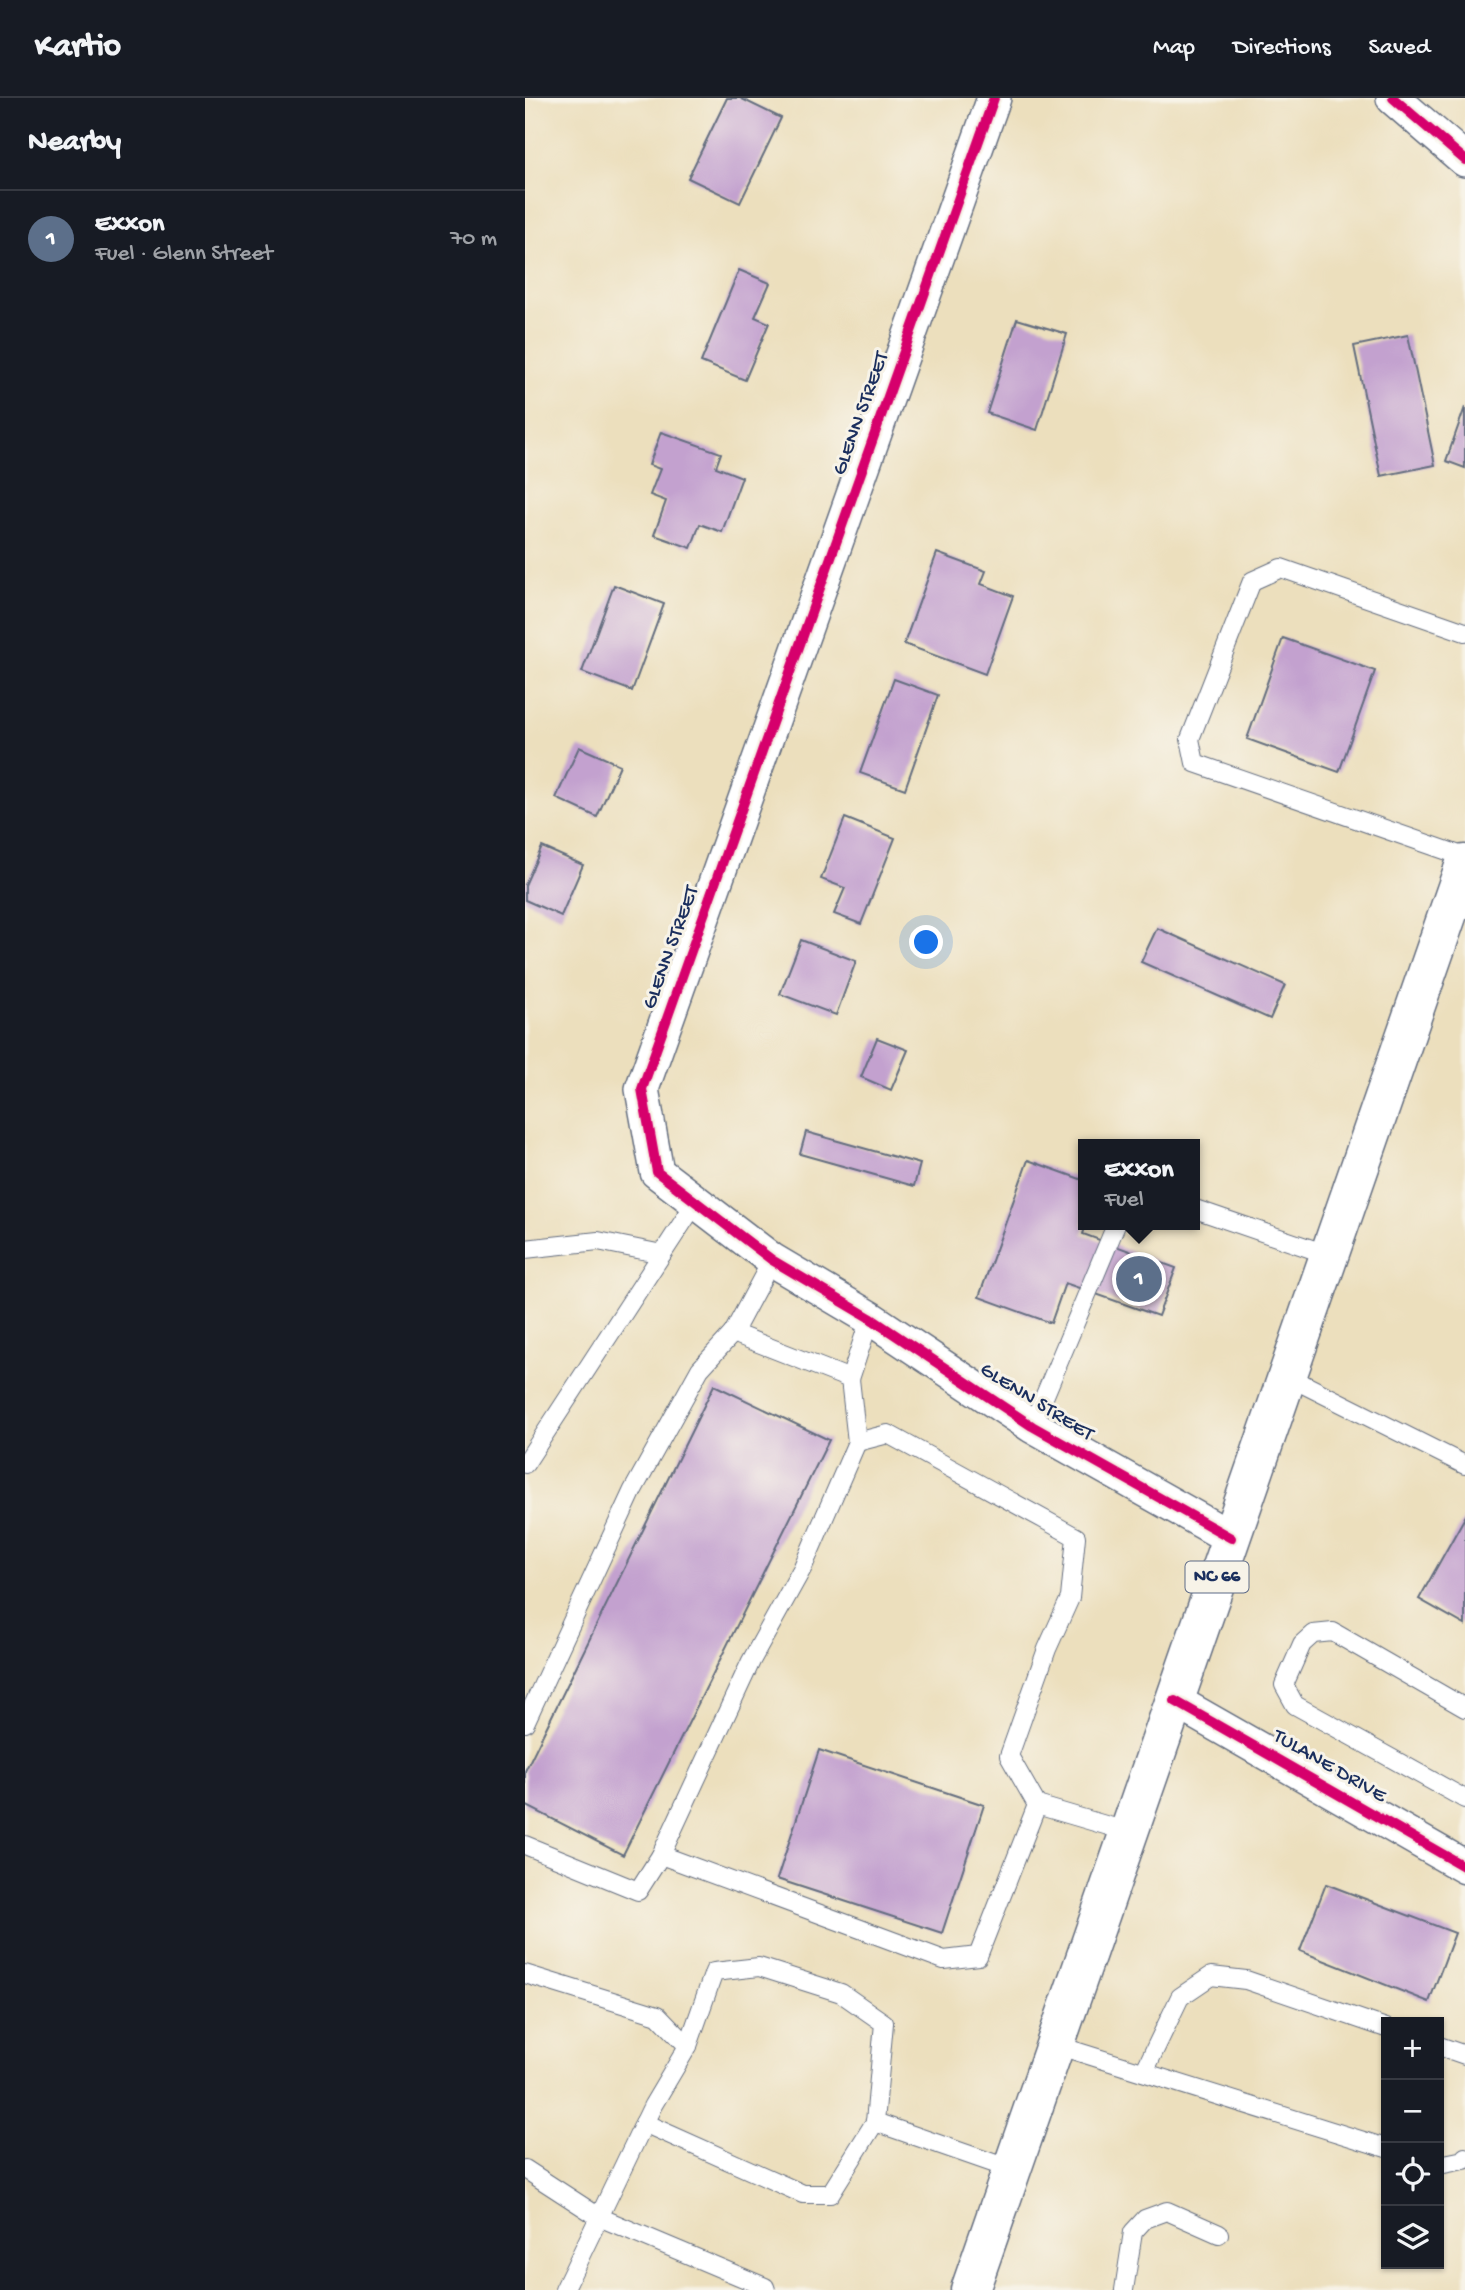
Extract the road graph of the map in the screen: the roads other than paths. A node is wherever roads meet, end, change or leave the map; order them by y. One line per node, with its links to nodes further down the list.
1 (994, 98): 7 (street, GLENN STREET)
2 (1393, 98): 3 (street)
3 (1465, 160)
4 (1465, 632): 5 (lane)
5 (1465, 857)
6 (1465, 864): 12 (main road, NC 66)
7 (696, 1202): 11 (lane); 13 (street, GLENN STREET)
8 (1200, 1211): 12 (lane)
9 (1114, 1230): 18 (lane)
10 (525, 1249): 11 (lane)
11 (662, 1254): 20 (lane)
12 (1329, 1255): 16 (main road, NC 66)
13 (772, 1260): 14 (street, GLENN STREET); 15 (lane)
14 (870, 1318): 17 (lane); 18 (street, GLENN STREET)
15 (733, 1333): 17 (lane); 25 (lane)
16 (1287, 1376): 21 (lane); 22 (main road, NC 66)
17 (850, 1379): 19 (lane)
18 (1032, 1426): 22 (street, GLENN STREET)
19 (857, 1442): 27 (lane); 30 (lane)
20 (525, 1464)
21 (1465, 1465)
22 (1231, 1538): 23 (main road, NC 66)
23 (1175, 1701): 28 (main road, NC 66); 31 (street, TULANE DRIVE)
24 (1465, 1708): 26 (lane)
25 (525, 1723)
26 (1465, 1799)
27 (1037, 1805): 28 (lane); 30 (lane)
28 (1129, 1832): 34 (main road, NC 66)
29 (525, 1845): 30 (lane)
30 (661, 1855)
31 (1463, 1860)
32 (525, 1974): 35 (lane)
33 (1381, 2026): 38 (lane)
34 (1056, 2045): 38 (lane); 45 (main road, NC 66)
35 (688, 2046): 39 (lane); 40 (lane)
36 (1444, 2048): 37 (lane)
37 (1465, 2055)
38 (1144, 2072): 41 (lane)
39 (875, 2122): 40 (lane); 45 (lane)
40 (644, 2123): 46 (lane)
41 (1381, 2146)
42 (1465, 2157): 43 (lane)
43 (1444, 2164)
44 (525, 2169): 46 (lane)
45 (1013, 2170): 50 (main road, NC 66)
46 (599, 2217): 48 (lane); 49 (lane)
47 (1219, 2234): 51 (lane)
48 (564, 2290)
49 (767, 2290)
50 (970, 2290)
51 (1124, 2290)

